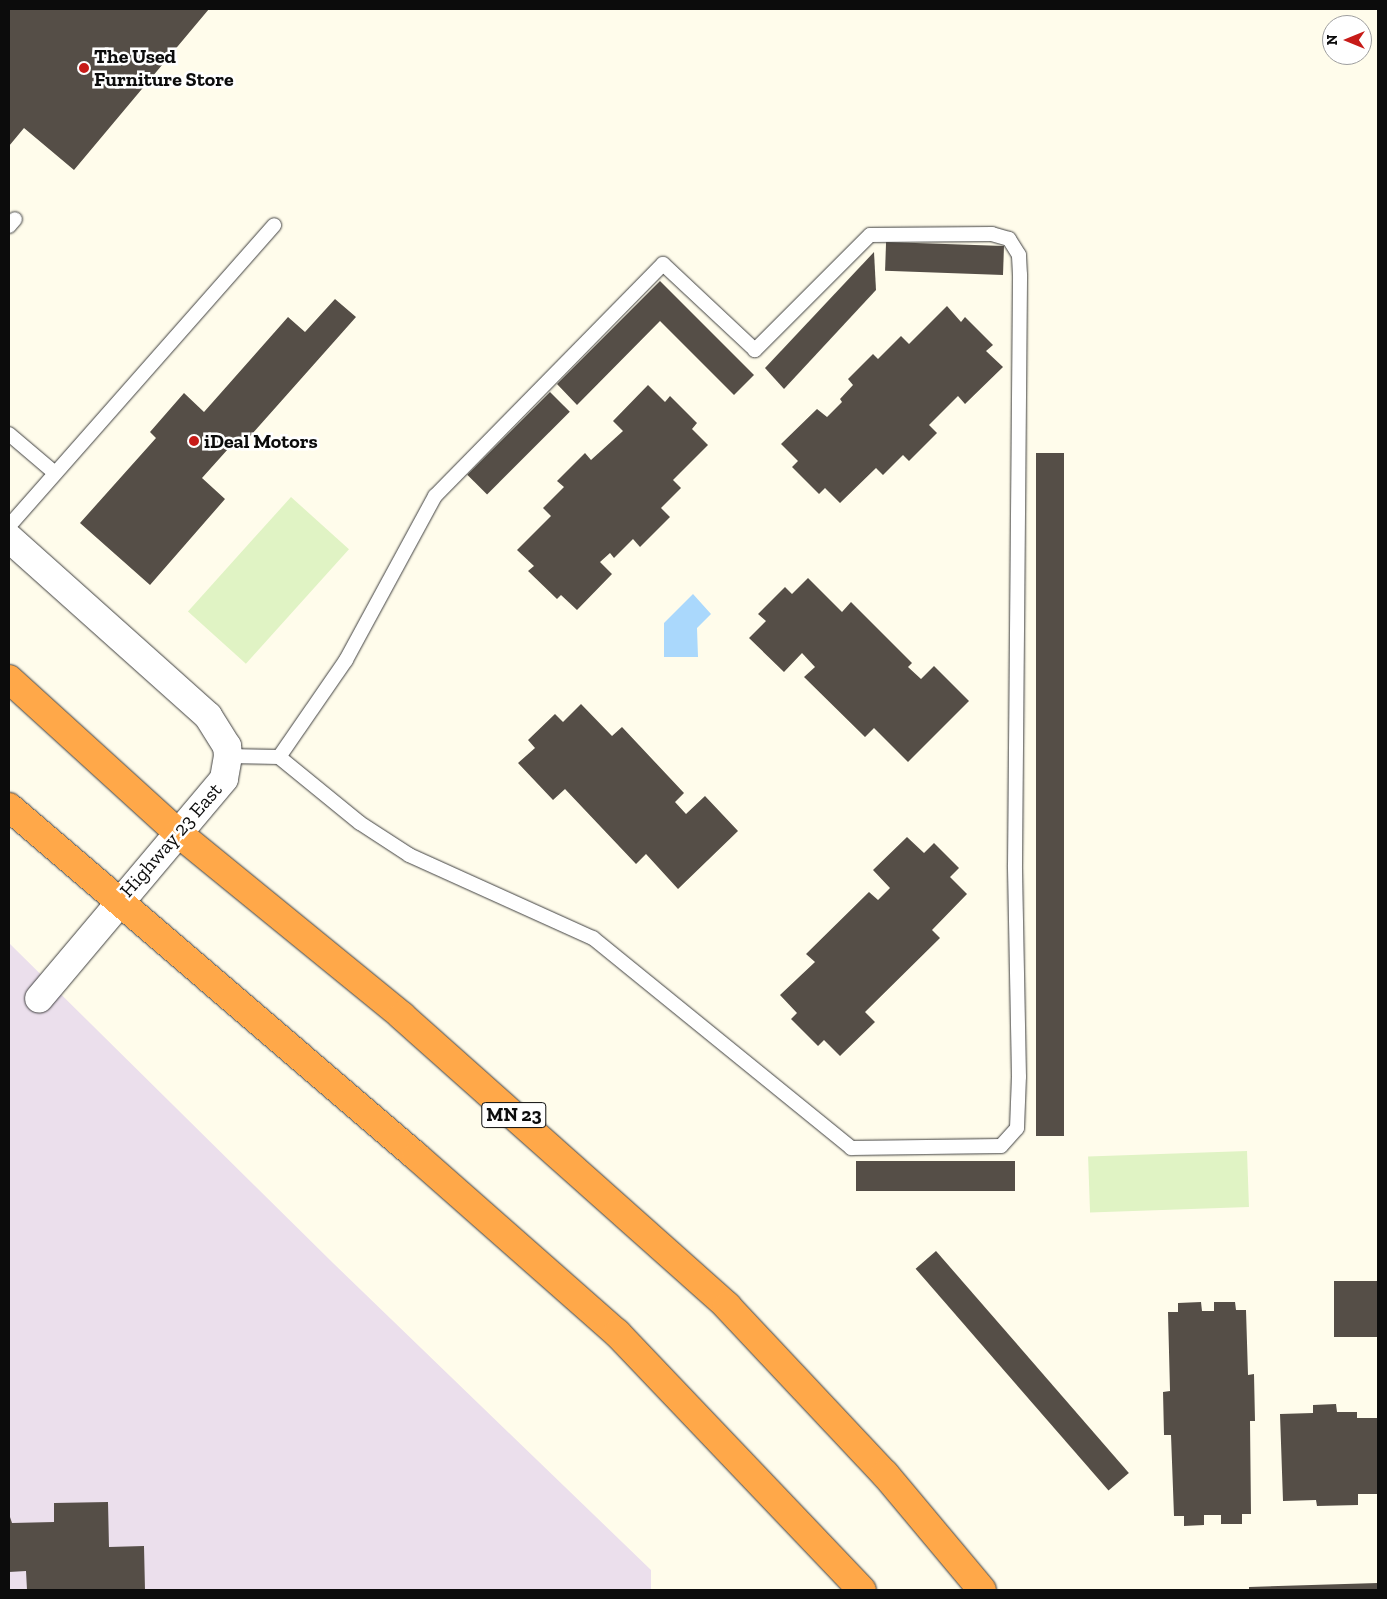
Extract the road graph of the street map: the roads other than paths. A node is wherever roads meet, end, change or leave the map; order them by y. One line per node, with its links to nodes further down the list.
1 (274, 226): 3 (lane)
2 (9, 434): 3 (lane)
3 (55, 473): 4 (lane)
4 (9, 526)
5 (9, 538): 7 (street, Highway 23 East)
6 (9, 679): 10 (highway, MN 23)
7 (228, 756): 8 (lane); 10 (street, Highway 23 East)
8 (279, 757): 8 (lane)
9 (9, 807): 11 (highway)
10 (178, 833): 11 (street, Highway 23 East); 14 (highway, MN 23)
11 (118, 901): 12 (street, Highway 23 East); 13 (highway)
12 (39, 999)
13 (862, 1590)
14 (982, 1590)

